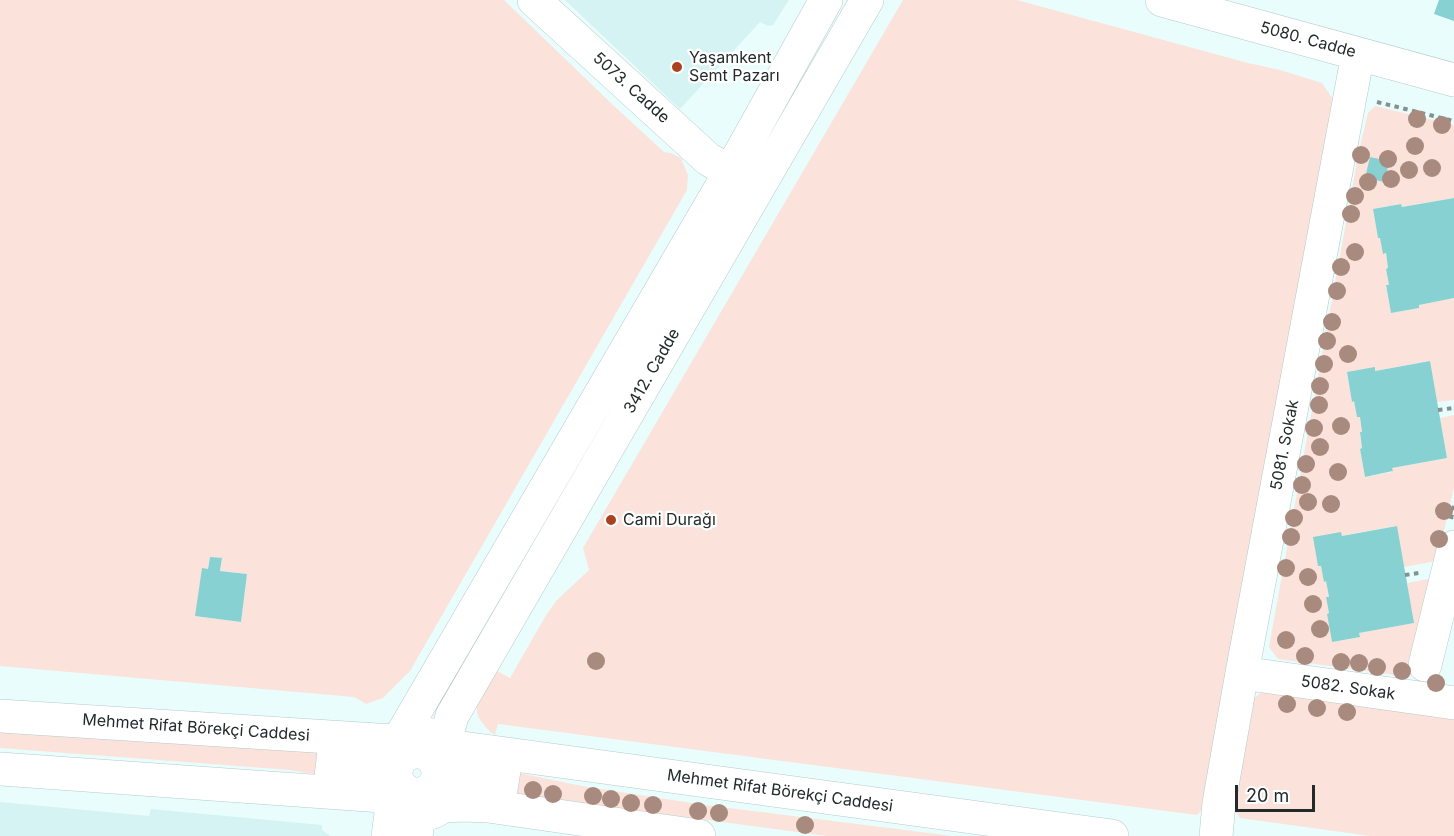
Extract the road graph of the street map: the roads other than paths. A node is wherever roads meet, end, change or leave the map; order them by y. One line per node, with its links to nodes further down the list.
1 (534, 0): 7 (street, 5073. Cadde)
2 (826, 0): 7 (street, 3412. Cadde)
3 (867, 0): 8 (street, 3412. Cadde)
4 (1162, 0): 5 (street, 5080. Cadde)
5 (1358, 54): 6 (street, 5080. Cadde); 11 (street, 5081. Sokak)
6 (1454, 80)
7 (730, 172): 8 (street, 5073. Cadde); 14 (street, 3412. Cadde)
8 (759, 186): 15 (street, 3412. Cadde)
9 (1452, 537): 10 (street)
10 (1425, 665)
11 (1242, 673): 12 (street, 5082. Sokak); 22 (street, 5081. Sokak)
12 (1454, 703)
13 (0, 716): 14 (street, Mehmet Rifat Börekçi Caddesi)
14 (398, 745): 15 (street); 17 (street)
15 (448, 746): 18 (street); 21 (street, Mehmet Rifat Börekçi Caddesi)
16 (0, 769): 17 (street)
17 (387, 813): 18 (street)
18 (430, 823): 19 (street); 20 (street)
19 (404, 836)
20 (699, 836)
21 (1112, 836)
22 (1216, 836)

